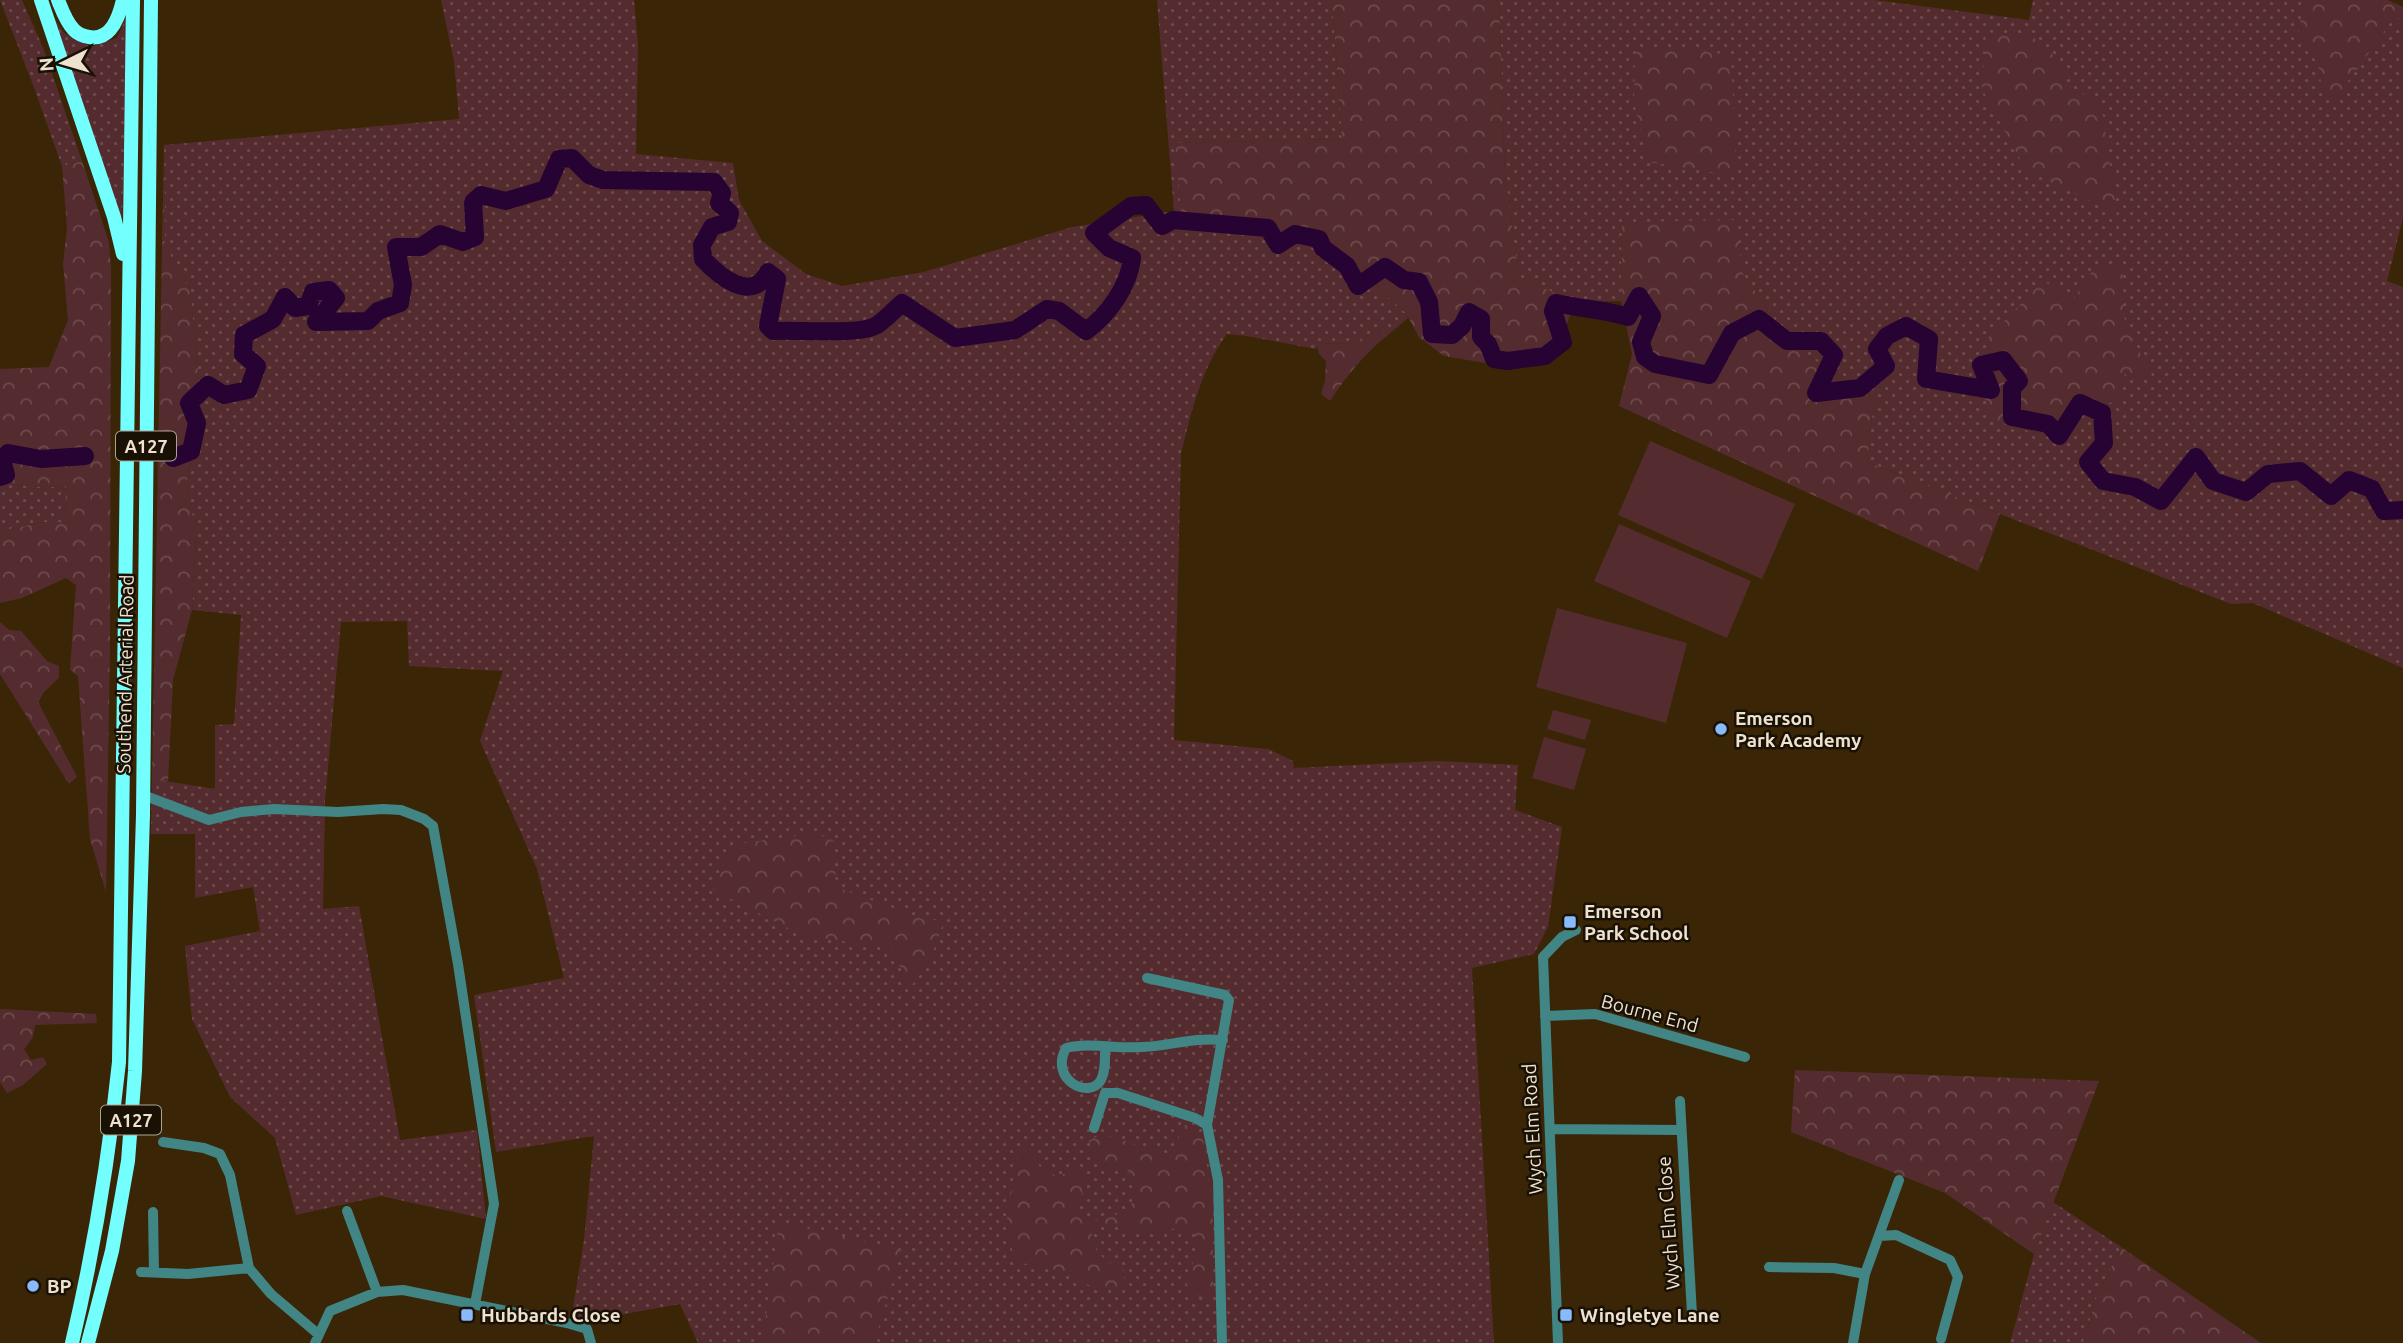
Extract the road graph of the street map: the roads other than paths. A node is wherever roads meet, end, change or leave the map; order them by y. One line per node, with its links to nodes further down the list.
1 (41, 0): 6 (highway)
2 (58, 0): 3 (highway)
3 (123, 0)
4 (133, 0): 6 (highway, Southend Arterial Road / A127)
5 (150, 0): 7 (highway, Southend Arterial Road / A127)
6 (128, 290): 34 (highway, Southend Arterial Road / A127)
7 (143, 795): 30 (street); 35 (highway, Southend Arterial Road / A127)
8 (1576, 930): 10 (street, Wych Elm Road)
9 (1147, 978): 11 (street)
10 (1545, 1016): 13 (street, Bourne End); 17 (street, Wych Elm Road)
11 (1223, 1040): 12 (street); 15 (street)
12 (1105, 1047): 12 (street)
13 (1745, 1057)
14 (1680, 1101): 18 (street, Wych Elm Close)
15 (1207, 1125): 16 (street); 37 (street)
16 (1094, 1128)
17 (1550, 1129): 18 (street, Wych Elm Close); 38 (street, Wych Elm Road)
18 (1680, 1130): 31 (street, Wych Elm Close)
19 (163, 1142): 25 (street)
20 (1899, 1181): 23 (street)
21 (347, 1211): 29 (street)
22 (153, 1212): 27 (street)
23 (1879, 1236): 28 (street); 33 (street)
24 (1769, 1267): 28 (street)
25 (249, 1268): 27 (street); 32 (street)
26 (141, 1272): 27 (street)
27 (154, 1272)
28 (1865, 1274): 39 (street)
29 (377, 1292): 30 (street); 32 (street)
30 (475, 1304): 36 (street)
31 (1692, 1314)
32 (317, 1338)
33 (1941, 1339)
34 (72, 1343)
35 (88, 1343)
36 (591, 1343)
37 (1222, 1343)
38 (1558, 1343)
39 (1853, 1343)

